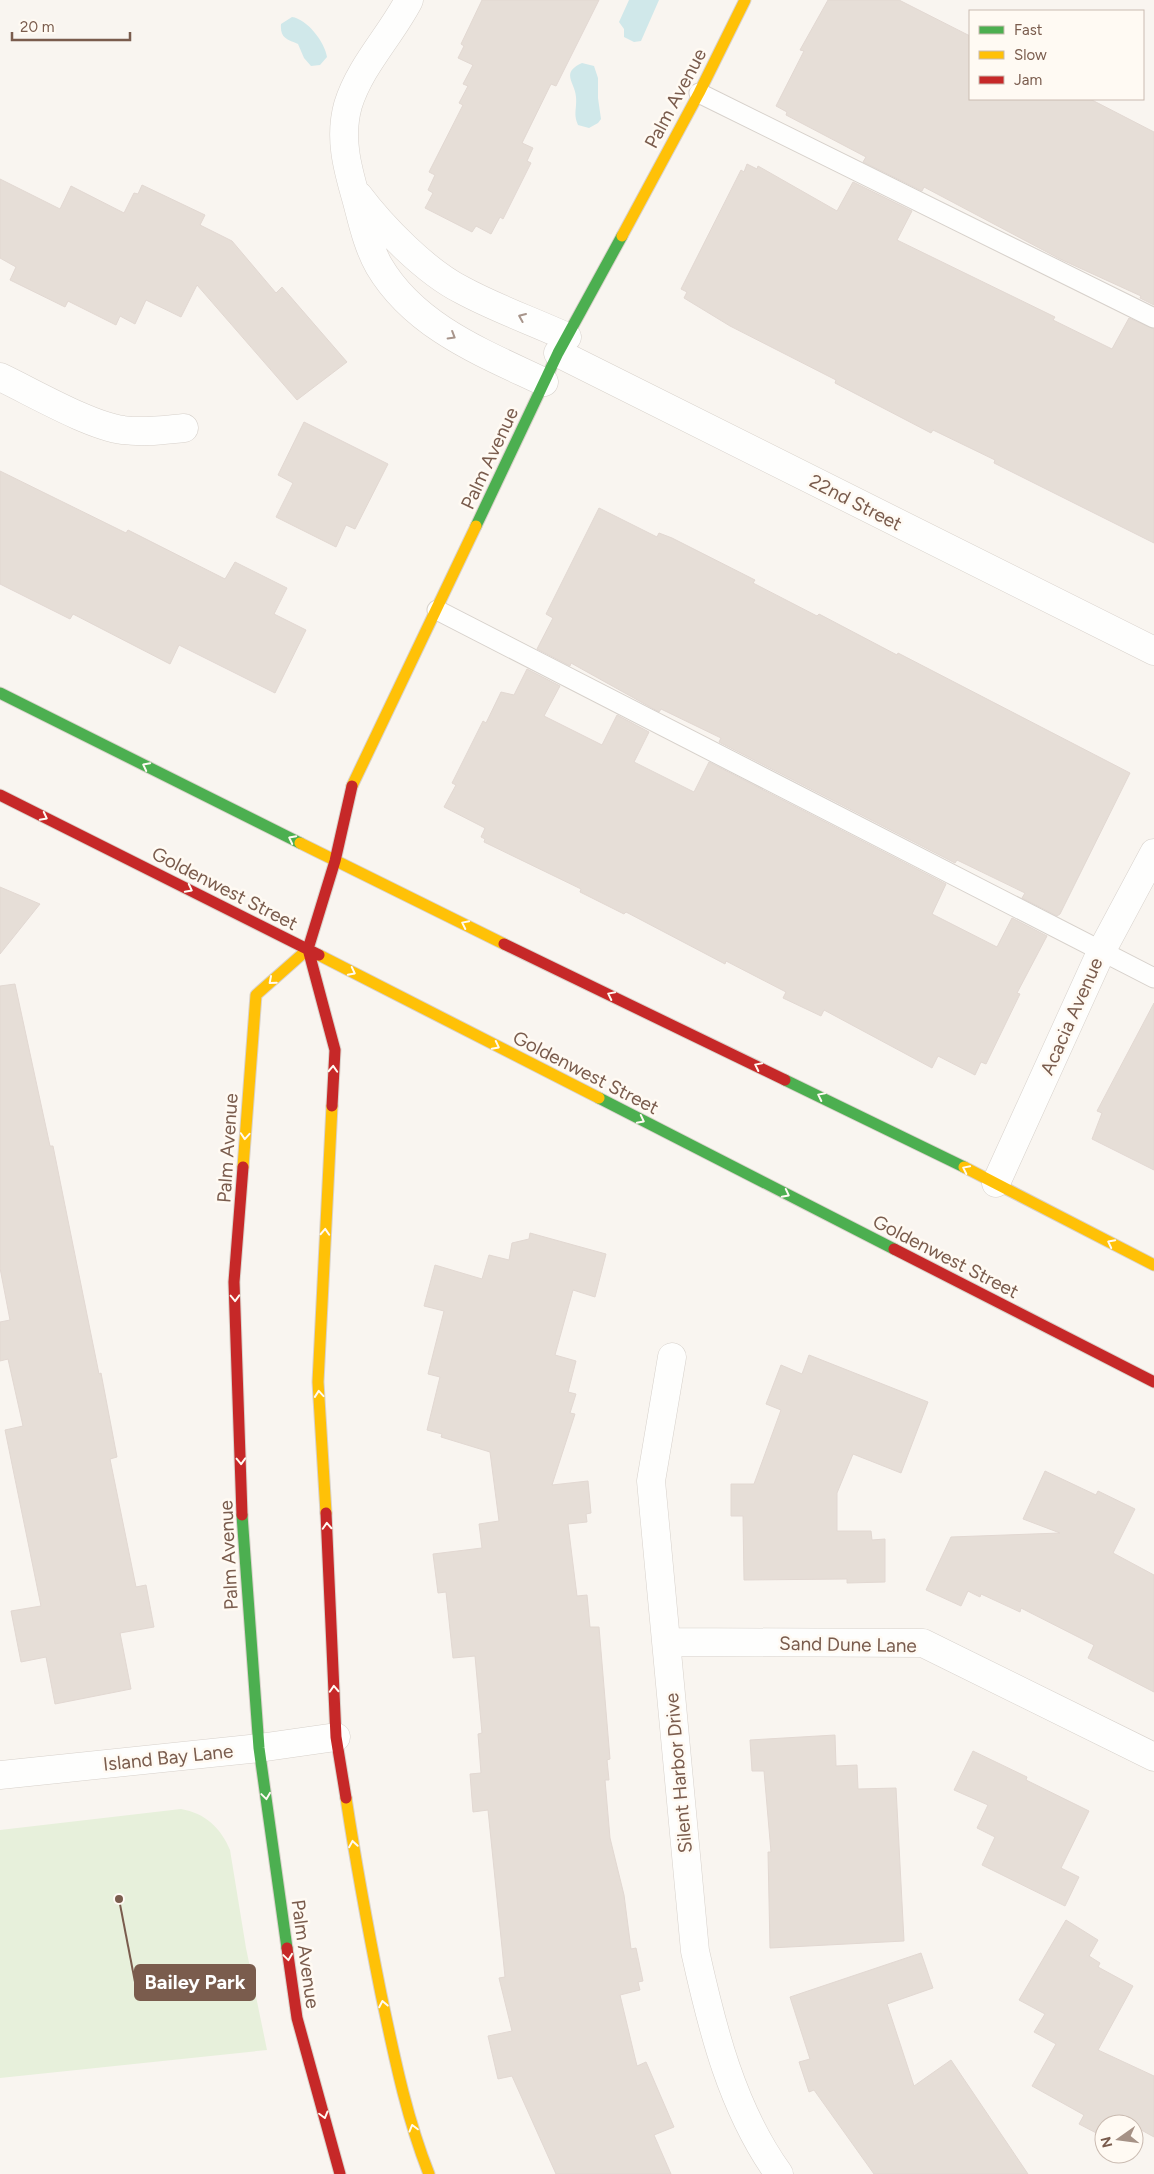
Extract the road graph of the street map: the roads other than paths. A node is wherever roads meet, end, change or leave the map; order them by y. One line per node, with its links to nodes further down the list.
1 (409, 0): 4 (street)
2 (745, 0): 3 (street, Palm Avenue)
3 (699, 93): 7 (lane); 8 (street, Palm Avenue)
4 (353, 187): 5 (street, 22nd Street); 6 (street)
5 (443, 279): 6 (street); 8 (street, 22nd Street, one-way to 5)
6 (418, 312): 10 (street, one-way to 10)
7 (1154, 318)
8 (562, 345): 10 (street, Palm Avenue); 13 (street, 22nd Street)
9 (0, 377): 11 (street)
10 (544, 382): 12 (street, Palm Avenue)
11 (184, 428)
12 (437, 610): 17 (street, Palm Avenue); 19 (lane)
13 (1154, 651)
14 (0, 693): 17 (street, one-way to 14)
15 (0, 795): 18 (street, Goldenwest Street, one-way to 18)
16 (1154, 853): 19 (street, Acacia Avenue)
17 (335, 861): 18 (street, Palm Avenue); 21 (street, one-way to 17)
18 (308, 949): 24 (street, Goldenwest Street, one-way to 24); 26 (street, one-way to 18); 27 (street, Palm Avenue, one-way to 27)
19 (1101, 952): 20 (lane); 21 (street, Acacia Avenue)
20 (1154, 978)
21 (996, 1183): 22 (street, one-way to 21)
22 (1154, 1265)
23 (672, 1356): 25 (street, Silent Harbor Drive)
24 (1154, 1382)
25 (666, 1642): 28 (street, Sand Dune Lane); 32 (street, Silent Harbor Drive)
26 (336, 1737): 27 (street, Island Bay Lane); 31 (street, one-way to 26)
27 (259, 1748): 29 (street, Island Bay Lane); 30 (street, Palm Avenue, one-way to 30)
28 (1154, 1757)
29 (0, 1775)
30 (340, 2174)
31 (429, 2174)
32 (779, 2174)

